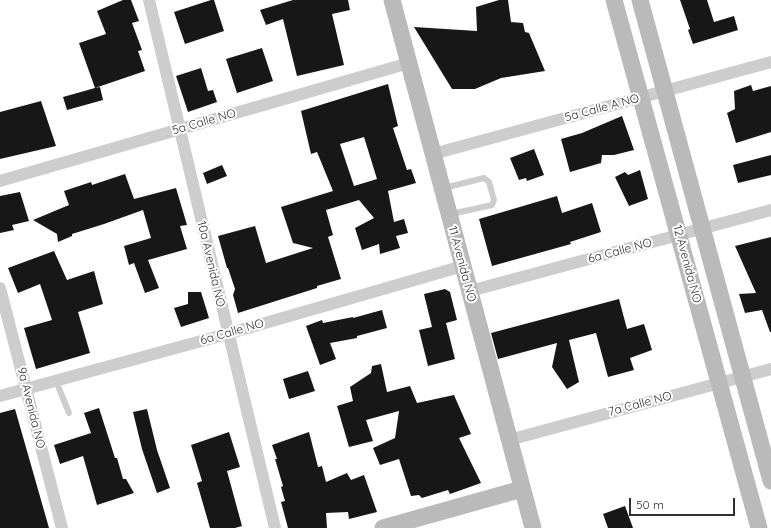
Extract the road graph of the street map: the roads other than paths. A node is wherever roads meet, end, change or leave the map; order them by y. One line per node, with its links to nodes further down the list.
1 (149, 0): 9 (street, 10a Avenida NO)
2 (392, 0): 6 (street, 11 Avenida NO)
3 (614, 0): 8 (street, 12 Avenida NO)
4 (640, 0): 7 (street, 12 Avenida NO)
5 (771, 62): 7 (street, 5a Calle A NO)
6 (409, 63): 9 (street, 5a Calle NO); 10 (street, 11 Avenida NO)
7 (665, 91): 8 (street, 5a Calle A NO); 15 (street, 12 Avenida NO)
8 (641, 98): 10 (street, 5a Calle A NO); 16 (street, 12 Avenida NO)
9 (179, 129): 11 (street, 5a Calle NO); 20 (street, 10a Avenida NO)
10 (433, 154): 12 (street, 11 Avenida NO)
11 (0, 181)
12 (442, 189): 14 (street, 11 Avenida NO); 14 (lane)
13 (771, 210): 15 (street, 6a Calle NO)
14 (449, 215): 17 (street, 11 Avenida NO)
15 (702, 229): 16 (street, 6a Calle NO); 22 (street, 12 Avenida NO)
16 (679, 235): 19 (street, 6a Calle NO); 24 (street, 12 Avenida NO)
17 (463, 266): 19 (street, 11 Avenida NO); 20 (street, 6a Calle NO)
18 (0, 288): 25 (street, 9a Avenida NO)
19 (470, 291): 28 (street, 11 Avenida NO)
20 (227, 334): 23 (street, 6a Calle NO); 33 (street, 10a Avenida NO)
21 (771, 369): 22 (street, 7a Calle NO)
22 (742, 376): 24 (street, 7a Calle NO); 29 (street, 12 Avenida NO)
23 (56, 380): 25 (street, 6a Calle NO); 27 (lane)
24 (719, 383): 28 (street, 7a Calle NO); 31 (street, 12 Avenida NO)
25 (25, 389): 26 (street, 6a Calle NO); 32 (street, 9a Avenida NO)
26 (0, 396)
27 (69, 413)
28 (509, 440): 30 (street, 11 Avenida NO)
29 (771, 481)
30 (522, 488): 34 (street); 35 (street, 11 Avenida NO)
31 (760, 526)
32 (62, 528)
33 (275, 528)
34 (383, 528)
35 (533, 528)

